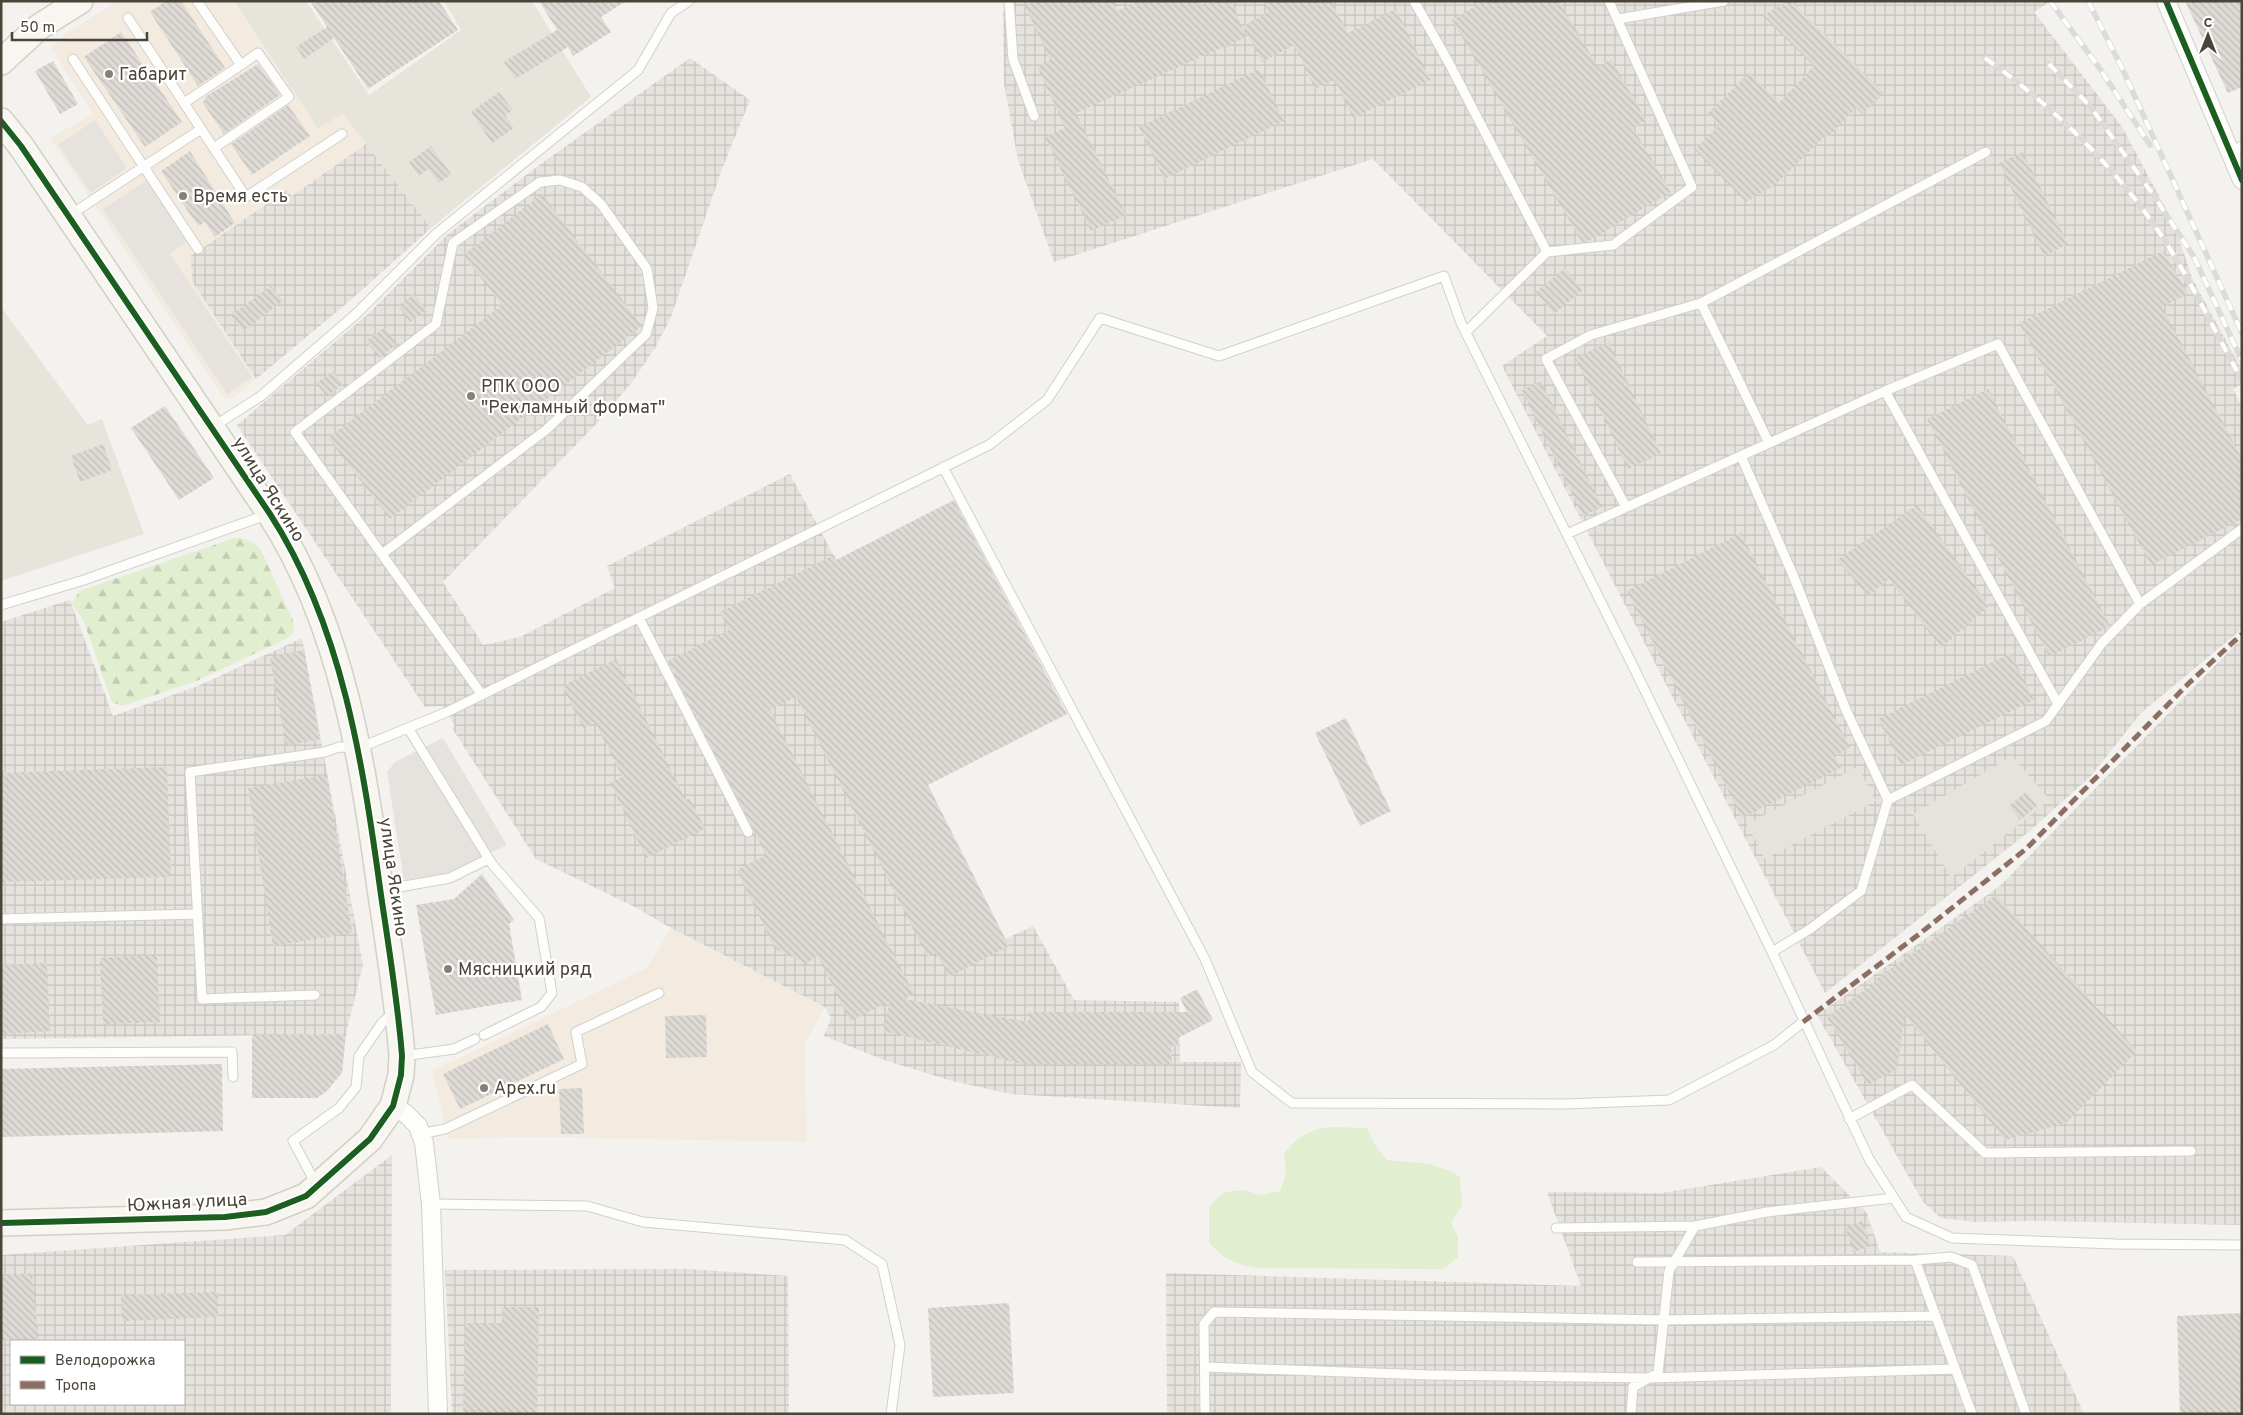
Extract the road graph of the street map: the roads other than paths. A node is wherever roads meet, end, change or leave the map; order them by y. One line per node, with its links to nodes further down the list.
1 (80, 1): 12 (street)
2 (197, 1): 13 (lane)
3 (689, 1): 30 (lane)
4 (1010, 1): 15 (lane)
5 (1414, 1): 26 (lane)
6 (1609, 1): 10 (lane)
7 (1724, 1): 10 (lane)
8 (2166, 1): 20 (street)
9 (128, 18): 14 (lane)
10 (1618, 19): 26 (lane)
11 (73, 59): 22 (lane)
12 (1, 62)
13 (241, 65): 14 (lane); 19 (lane)
14 (184, 103): 17 (lane)
15 (1034, 116)
16 (1, 121): 24 (street, улица Яскино)
17 (201, 129): 19 (lane); 22 (lane)
18 (342, 134): 19 (lane)
19 (214, 148)
20 (2236, 150): 23 (street)
21 (1986, 152): 27 (lane)
22 (143, 166): 24 (lane); 25 (lane)
23 (2242, 180)
24 (68, 216): 30 (street, улица Яскино)
25 (198, 249)
26 (1547, 252): 28 (lane)
27 (1701, 303): 31 (lane); 34 (lane)
28 (1466, 332): 33 (lane); 37 (lane)
29 (1885, 391): 31 (lane); 39 (lane); 43 (lane)
30 (212, 427): 35 (street, улица Яскино)
31 (1769, 443): 32 (lane)
32 (1740, 456): 34 (lane); 46 (lane)
33 (943, 467): 41 (lane); 56 (lane)
34 (1626, 507): 37 (lane)
35 (270, 514): 40 (lane); 45 (street, улица Яскино)
36 (2242, 529): 39 (lane)
37 (1567, 534): 52 (lane)
38 (382, 554): 38 (lane); 42 (lane)
39 (2140, 604): 43 (lane)
40 (1, 606)
41 (639, 618): 42 (lane); 47 (lane)
42 (482, 695): 44 (lane)
43 (2058, 704): 46 (lane)
44 (408, 728): 45 (lane); 48 (lane)
45 (359, 748): 49 (street, улица Яскино); 50 (lane)
46 (1888, 800): 52 (lane)
47 (748, 832)
48 (488, 859): 49 (lane); 57 (lane)
49 (381, 890): 55 (street, улица Яскино)
50 (198, 914): 51 (lane); 54 (lane)
51 (1, 919)
52 (1772, 952): 56 (lane)
53 (659, 992): 64 (lane)
54 (315, 995)
55 (397, 1009): 60 (street, улица Яскино); 66 (lane)
56 (1803, 1022): 63 (lane)
57 (484, 1035)
58 (475, 1039): 60 (lane)
59 (1, 1053): 61 (lane)
60 (402, 1056): 62 (street, улица Яскино)
61 (233, 1078)
62 (393, 1106): 64 (street); 66 (street, Южная улица)
63 (1849, 1119): 65 (lane); 67 (lane)
64 (420, 1134): 68 (street)
65 (2191, 1151)
66 (318, 1186): 69 (street, Южная улица)
67 (1894, 1198): 70 (lane); 72 (lane)
68 (431, 1204): 81 (street); 82 (lane)
69 (1, 1223)
70 (1695, 1226): 71 (lane); 75 (lane)
71 (1556, 1228)
72 (2242, 1245)
73 (1915, 1260): 75 (lane); 76 (lane); 86 (lane)
74 (1637, 1262): 75 (lane)
75 (1674, 1262): 77 (lane)
76 (1936, 1316): 77 (lane); 79 (lane)
77 (1663, 1320): 78 (lane); 80 (lane)
78 (1205, 1367): 80 (lane); 83 (lane)
79 (1955, 1369): 80 (lane); 85 (lane)
80 (1649, 1378): 84 (lane)
81 (438, 1414)
82 (891, 1414)
83 (1205, 1414)
84 (1632, 1414)
85 (1972, 1414)
86 (2026, 1414)

